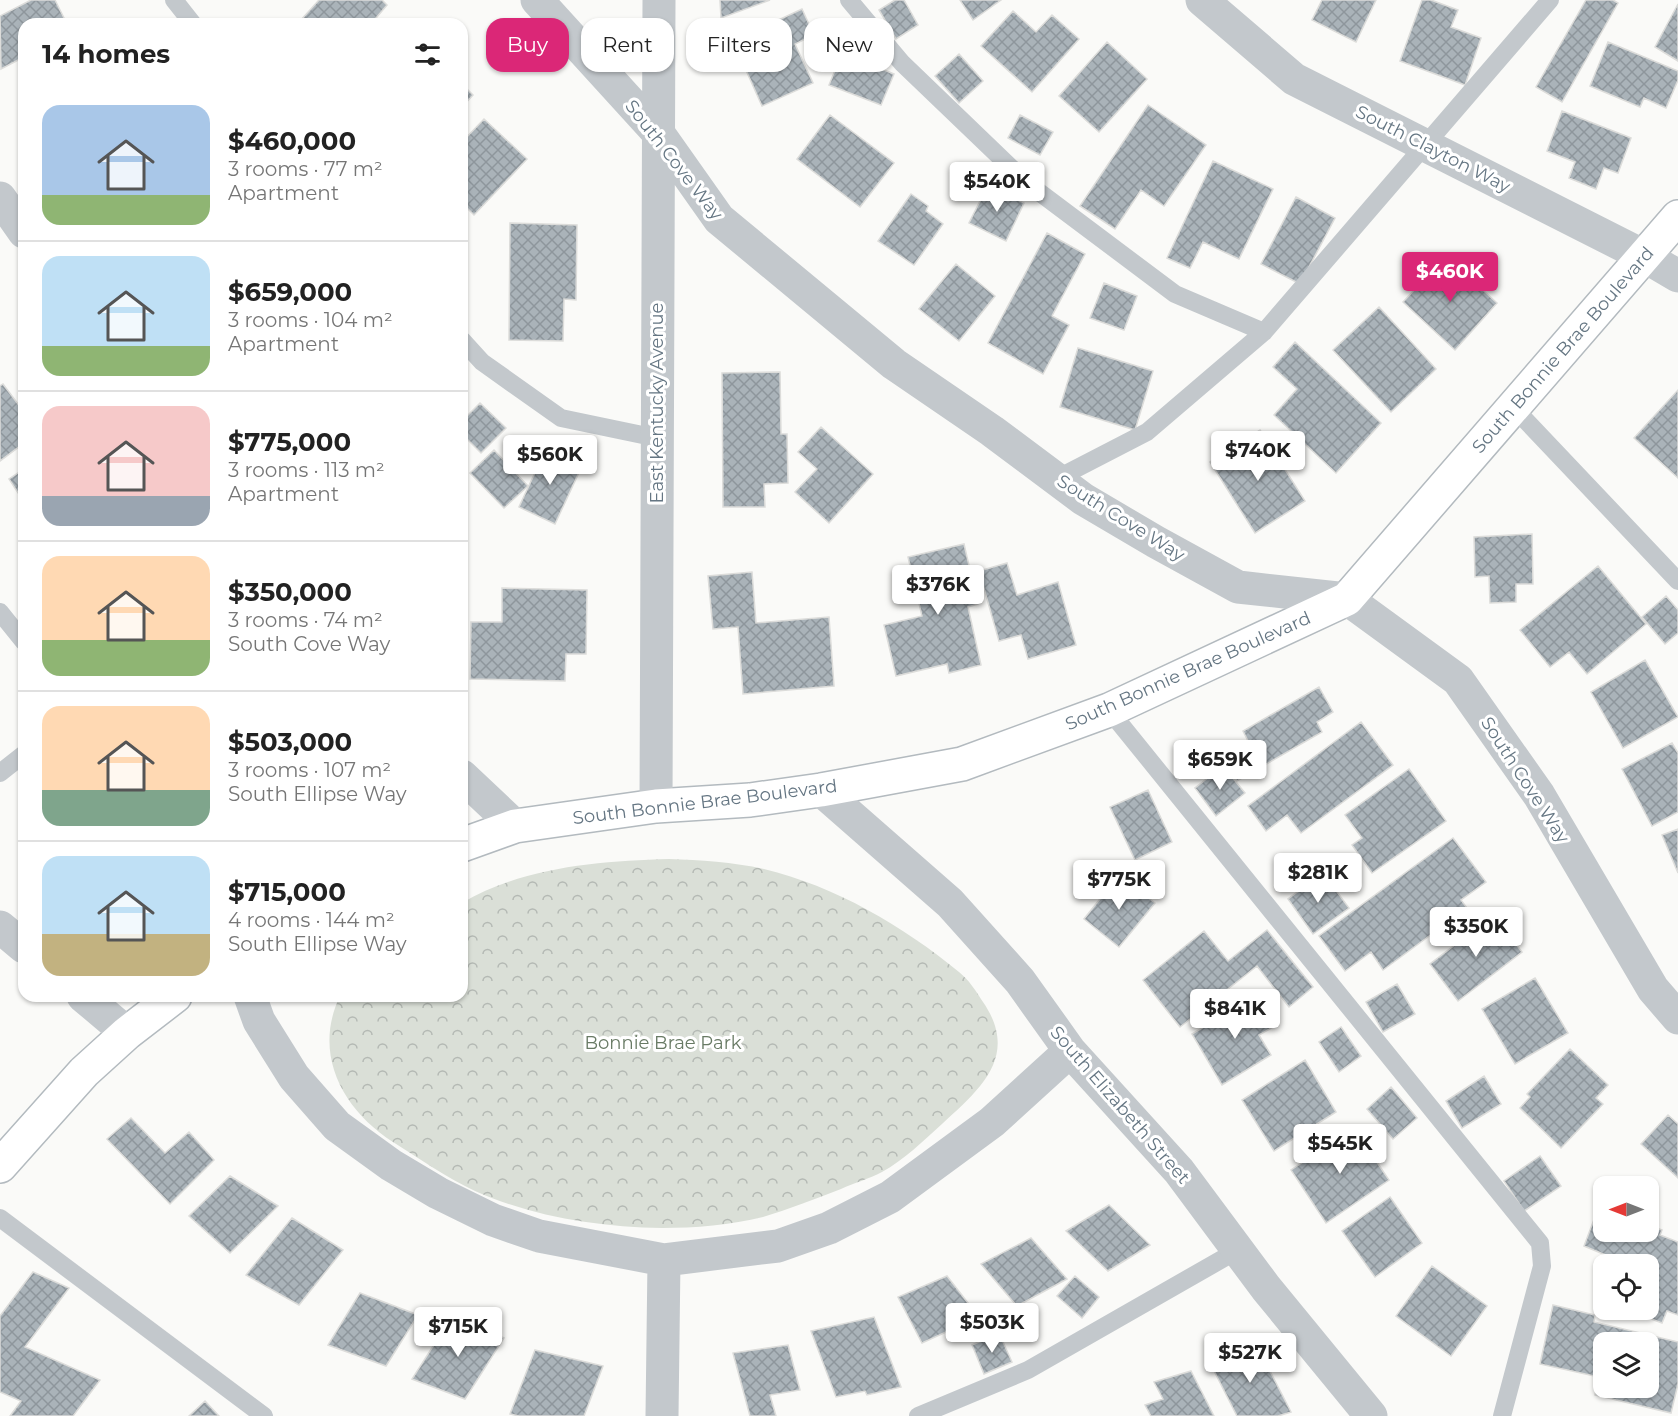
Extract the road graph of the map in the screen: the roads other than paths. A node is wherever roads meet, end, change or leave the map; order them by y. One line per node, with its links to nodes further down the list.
1 (174, 0): 7 (lane)
2 (537, 0): 8 (street, South Cove Way)
3 (659, 0): 8 (street, East Kentucky Avenue)
4 (849, 0): 15 (lane)
5 (1202, 0): 9 (street, South Clayton Way)
6 (1550, 0): 9 (lane)
7 (188, 18)
8 (659, 134): 18 (street, East Kentucky Avenue); 19 (street, South Cove Way)
9 (1426, 145): 13 (street, South Clayton Way); 15 (lane)
10 (0, 198): 12 (street)
11 (1678, 217): 13 (street, South Bonnie Brae Boulevard)
12 (18, 224)
13 (1644, 256): 14 (street, South Clayton Way); 17 (street, South Bonnie Brae Boulevard)
14 (1678, 276)
15 (1264, 332): 19 (lane)
16 (468, 347): 18 (lane)
17 (1513, 407): 20 (lane); 21 (street, South Bonnie Brae Boulevard)
18 (657, 438): 29 (street, East Kentucky Avenue)
19 (1056, 479): 21 (street, South Cove Way)
20 (1678, 581)
21 (1347, 599): 24 (street, South Bonnie Brae Boulevard); 37 (street, South Cove Way)
22 (0, 612): 23 (lane)
23 (18, 634)
24 (1109, 710): 28 (street, South Bonnie Brae Boulevard); 48 (lane)
25 (18, 759): 26 (lane)
26 (0, 773)
27 (468, 782): 30 (street)
28 (822, 790): 29 (street, South Bonnie Brae Boulevard); 39 (street, South Elizabeth Street)
29 (656, 807): 30 (street, South Bonnie Brae Boulevard)
30 (515, 826): 31 (street, South Bonnie Brae Boulevard)
31 (468, 843)
32 (0, 927): 33 (street)
33 (18, 942)
34 (90, 1002): 38 (street)
35 (167, 1002): 38 (street)
36 (252, 1002): 43 (street)
37 (1678, 1018)
38 (127, 1033): 40 (street)
39 (1070, 1051): 42 (street, South Elizabeth Street); 43 (street)
40 (0, 1166)
41 (0, 1218): 44 (lane)
42 (1238, 1250): 46 (lane); 47 (street, South Elizabeth Street)
43 (664, 1260): 45 (street)
44 (264, 1416)
45 (662, 1416)
46 (918, 1416)
47 (1371, 1416)
48 (1502, 1416)

